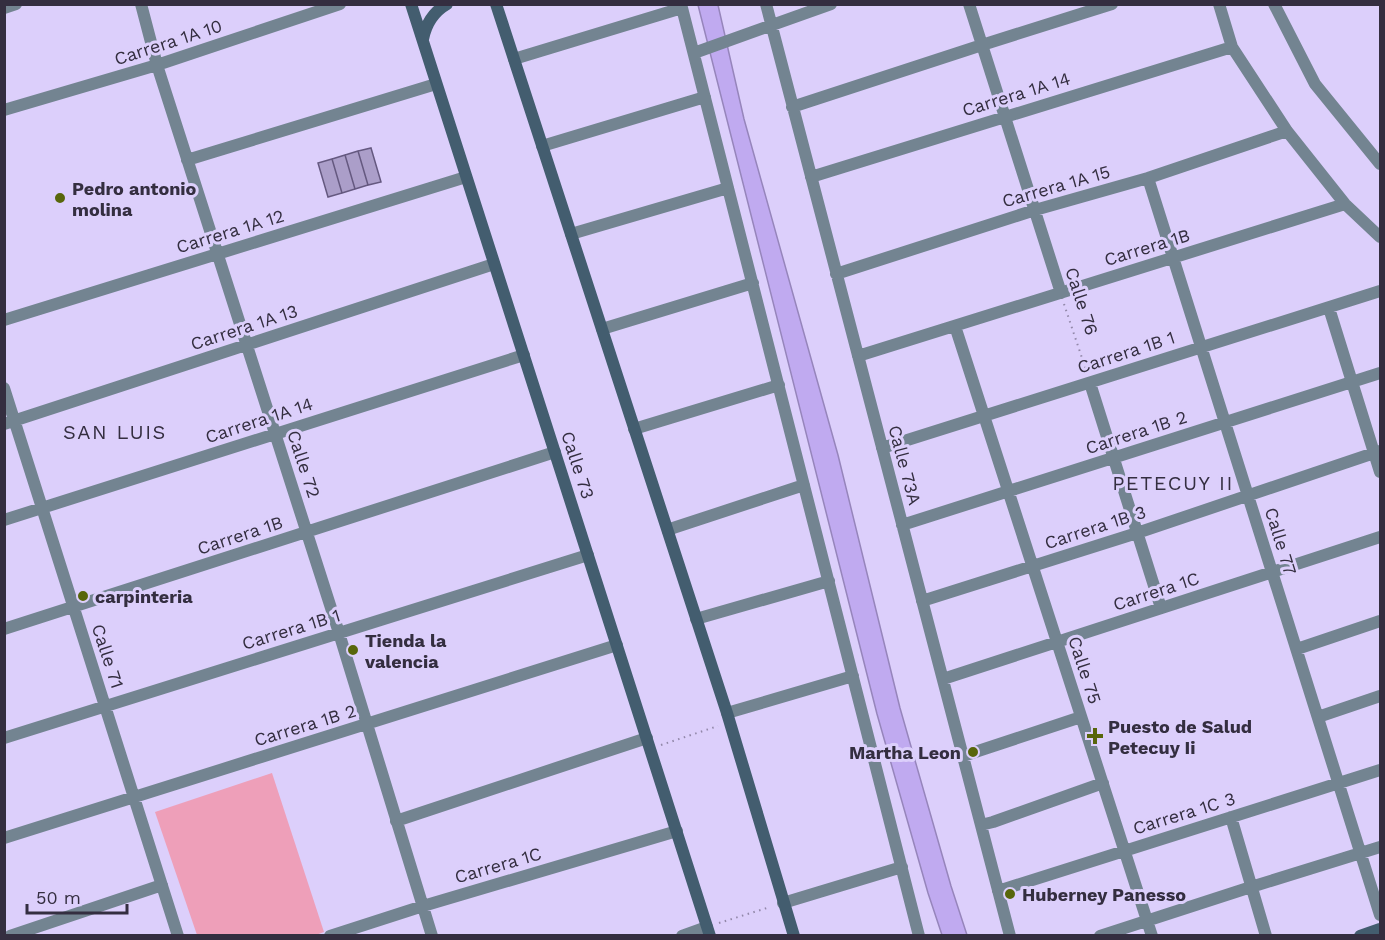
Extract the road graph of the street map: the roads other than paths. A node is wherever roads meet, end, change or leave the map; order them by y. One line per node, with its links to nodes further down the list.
1 (16, 4): 15 (street)
2 (141, 4): 23 (street, Calle 72)
3 (340, 4): 23 (street, Carrera 1A 10)
4 (411, 4): 18 (main road, Calle 73)
5 (447, 4): 18 (main road)
6 (486, 4): 16 (main road)
7 (496, 4): 16 (main road)
8 (766, 4): 17 (street, Calle 73A)
9 (831, 4): 17 (street)
10 (969, 4): 19 (street, Calle 76)
11 (1112, 4): 19 (street)
12 (1219, 4): 20 (street)
13 (1274, 4): 32 (street)
14 (682, 6): 21 (street); 22 (street)
15 (4, 8)
16 (502, 23): 22 (main road)
17 (766, 27): 21 (street); 26 (street, Calle 73A)
18 (422, 39): 24 (main road, Calle 73)
19 (982, 45): 26 (street); 28 (street, Calle 76)
20 (1232, 47): 28 (street, Carrera 1A 14); 29 (street)
21 (697, 52): 25 (street)
22 (514, 59): 30 (main road)
23 (156, 65): 27 (street, Carrera 1A 10); 31 (street, Calle 72)
24 (436, 84): 31 (street); 33 (main road, Calle 73)
25 (705, 97): 30 (street); 36 (street)
26 (792, 107): 34 (street, Calle 73A)
27 (4, 110)
28 (1005, 116): 34 (street, Carrera 1A 14); 38 (street, Calle 76)
29 (1287, 132): 35 (street, Carrera 1A 15); 37 (street)
30 (542, 146): 39 (main road)
31 (187, 160): 41 (street, Calle 72)
32 (1380, 164)
33 (466, 177): 41 (street, Carrera 1A 12); 43 (main road, Calle 73)
34 (811, 177): 44 (street, Calle 73A)
35 (1148, 178): 38 (street, Carrera 1A 15); 42 (street, Calle 77)
36 (728, 188): 39 (street); 45 (street)
37 (1345, 204): 40 (street); 42 (street, Carrera 1B)
38 (1035, 210): 44 (street, Carrera 1A 15); 47 (street, Calle 76)
39 (571, 234): 51 (main road)
40 (1380, 237)
41 (217, 254): 49 (street, Carrera 1A 12); 52 (street, Calle 72)
42 (1173, 258): 47 (street, Carrera 1B); 53 (street, Calle 77)
43 (494, 264): 52 (street, Carrera 1A 13); 54 (main road, Calle 73)
44 (836, 274): 55 (street, Calle 73A)
45 (753, 283): 51 (street); 59 (street)
46 (1380, 291): 48 (street, Carrera 1B 1)
47 (1061, 293): 50 (street, Carrera 1B)
48 (1329, 308): 53 (street, Carrera 1B 1); 57 (street)
49 (4, 320)
50 (955, 326): 55 (street, Carrera 1B); 61 (street, Calle 75)
51 (602, 329): 64 (main road)
52 (247, 345): 62 (street, Carrera 1A 13); 65 (street, Calle 72)
53 (1202, 347): 58 (street, Carrera 1B 1); 63 (street, Calle 77)
54 (524, 355): 65 (street, Carrera 1A 14); 67 (main road, Calle 73)
55 (858, 356): 66 (street, Calle 73A)
56 (1380, 373): 57 (street, Carrera 1B 2)
57 (1352, 382): 63 (street, Carrera 1B 2); 68 (street)
58 (1090, 383): 61 (street, Carrera 1B 1); 69 (street)
59 (778, 385): 64 (street); 71 (street)
60 (4, 388): 62 (street, Calle 71)
61 (984, 416): 66 (street, Carrera 1B 1); 72 (street, Calle 75)
62 (10, 422): 74 (street, Calle 71)
63 (1225, 423): 69 (street, Carrera 1B 2); 73 (street, Calle 77)
64 (634, 429): 77 (main road)
65 (275, 434): 74 (street, Carrera 1A 14); 78 (street, Calle 72)
66 (882, 448): 76 (street, Calle 73A)
67 (555, 452): 78 (street, Carrera 1B); 81 (main road, Calle 73)
68 (1377, 452): 70 (street); 73 (street, Carrera 1B 3)
69 (1114, 458): 72 (street, Carrera 1B 2); 79 (street)
70 (1380, 472)
71 (804, 485): 77 (street); 84 (street)
72 (1008, 492): 76 (street, Carrera 1B 2); 82 (street, Calle 75)
73 (1248, 496): 79 (street, Carrera 1B 3); 83 (street, Calle 77)
74 (43, 508): 75 (street, Carrera 1A 14); 86 (street, Calle 71)
75 (4, 520)
76 (902, 525): 85 (street, Calle 73A)
77 (668, 531): 88 (main road)
78 (306, 532): 86 (street, Carrera 1B); 91 (street, Calle 72)
79 (1137, 533): 82 (street, Carrera 1B 3); 87 (street)
80 (1380, 537): 83 (street, Carrera 1C)
81 (588, 555): 91 (street, Carrera 1B 1); 93 (main road, Calle 73)
82 (1033, 566): 85 (street, Carrera 1B 3); 92 (street, Calle 75)
83 (1272, 572): 87 (street, Carrera 1C); 94 (street, Calle 77)
84 (829, 581): 88 (street); 95 (street)
85 (922, 601): 96 (street, Calle 73A)
86 (74, 607): 90 (street, Carrera 1B); 98 (street, Calle 71)
87 (1161, 608): 92 (street, Carrera 1C)
88 (696, 619): 99 (main road)
89 (1380, 621): 94 (street)
90 (4, 629)
91 (339, 633): 98 (street, Carrera 1B 1); 102 (street, Calle 72)
92 (1057, 642): 96 (street, Carrera 1C); 100 (street, Calle 75)
93 (617, 645): 102 (street, Carrera 1B 2); 104 (main road, Calle 73)
94 (1297, 649): 101 (street, Calle 77)
95 (853, 676): 99 (street); 118 (street)
96 (943, 679): 105 (street, Calle 73A)
97 (1380, 696): 101 (street)
98 (105, 706): 103 (street, Carrera 1B 1); 109 (street, Calle 71)
99 (728, 717): 122 (main road)
100 (1081, 717): 105 (street); 107 (street, Calle 75)
101 (1318, 717): 108 (street, Calle 77)
102 (367, 724): 109 (street, Carrera 1B 2); 111 (street, Calle 72)
103 (4, 738)
104 (648, 743): 111 (street); 113 (main road, Calle 73)
105 (963, 756): 112 (street, Calle 73A)
106 (1380, 770): 108 (street, Carrera 1C 3)
107 (1103, 783): 112 (street); 116 (street, Calle 75)
108 (1339, 783): 110 (street, Carrera 1C 3); 117 (street, Calle 77)
109 (134, 797): 114 (street, Carrera 1B 2); 119 (street, Calle 71)
110 (1231, 817): 116 (street, Carrera 1C 3); 120 (street)
111 (396, 821): 123 (street, Calle 72)
112 (981, 825): 121 (street, Calle 73A)
113 (677, 831): 123 (street, Carrera 1C); 127 (main road, Calle 73)
114 (4, 838)
115 (1380, 847): 117 (street)
116 (1125, 851): 121 (street, Carrera 1C 3); 125 (street, Calle 75)
117 (1361, 854): 120 (street); 124 (street, Calle 77)
118 (902, 867): 122 (street); 134 (street)
119 (162, 885): 128 (street); 129 (street, Calle 71)
120 (1251, 887): 125 (street); 138 (street)
121 (998, 891): 135 (street, Calle 73A)
122 (783, 903): 133 (main road)
123 (423, 906): 130 (street, Carrera 1C); 131 (street, Calle 72)
124 (1380, 915)
125 (1147, 920): 136 (street); 137 (street, Calle 75)
126 (1380, 929): 139 (main road)
127 (709, 931): 132 (street)
128 (10, 936)
129 (178, 936)
130 (330, 936)
131 (432, 936)
132 (682, 936)
133 (794, 936)
134 (919, 936)
135 (1010, 936)
136 (1100, 936)
137 (1152, 936)
138 (1266, 936)
139 (1360, 936)

